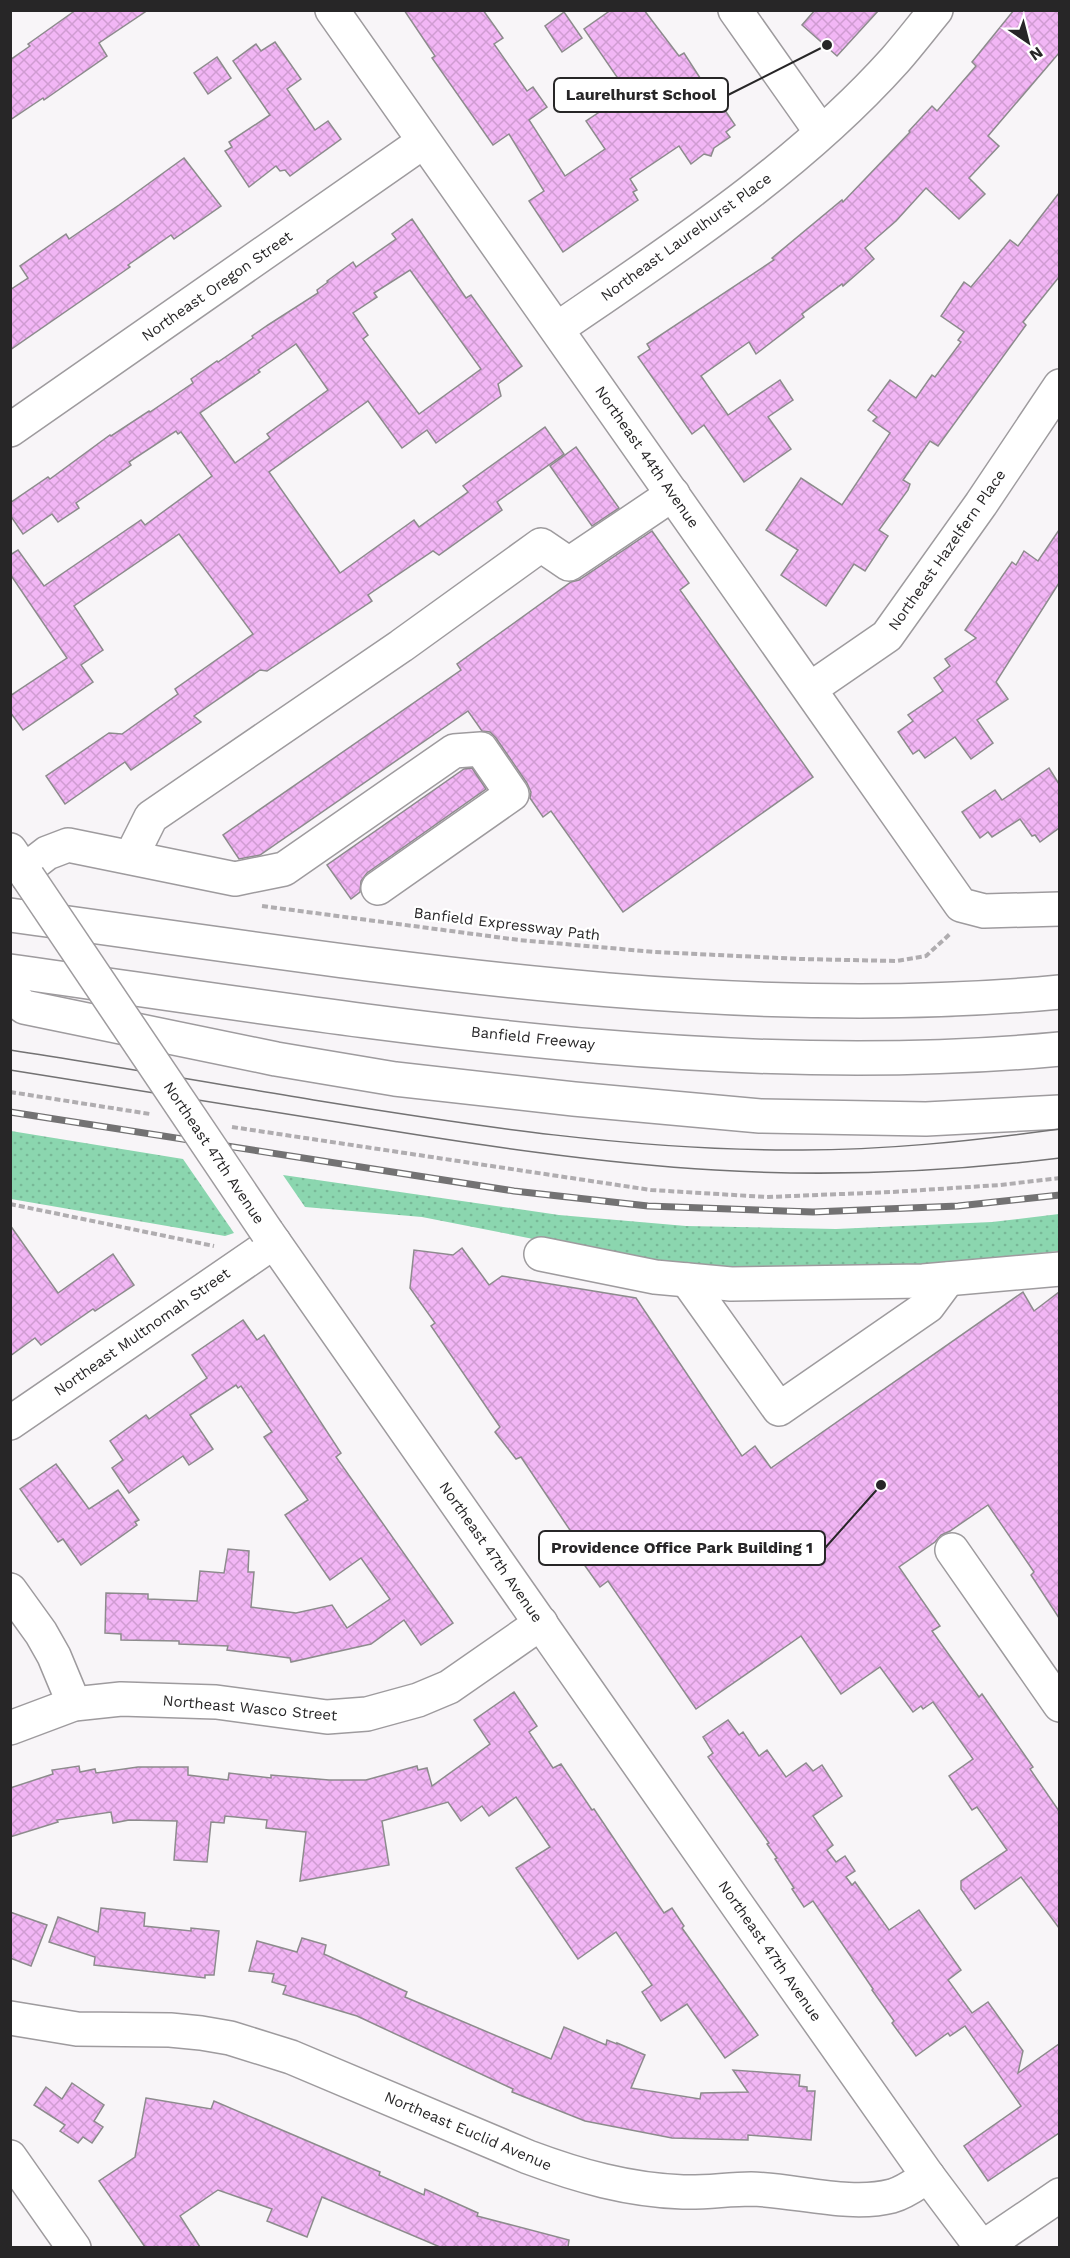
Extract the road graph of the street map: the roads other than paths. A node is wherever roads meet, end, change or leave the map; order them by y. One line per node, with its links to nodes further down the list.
1 (332, 10): 5 (main road, Northeast 44th Avenue)
2 (735, 10): 4 (main road)
3 (936, 10): 4 (main road, Northeast Laurelhurst Place)
4 (821, 132): 6 (main road, Northeast Laurelhurst Place)
5 (423, 142): 6 (main road, Northeast 44th Avenue); 8 (main road, Northeast Oregon Street)
6 (557, 329): 9 (main road, Northeast 44th Avenue)
7 (1059, 387): 10 (main road, Northeast Hazelfern Place)
8 (10, 429)
9 (673, 494): 10 (main road, Northeast 44th Avenue); 11 (main road)
10 (810, 689): 14 (main road, Northeast 44th Avenue)
11 (131, 857): 12 (main road); 13 (main road)
12 (21, 866): 21 (main road, Northeast 47th Avenue, bridge)
13 (378, 888)
14 (1059, 909)
15 (10, 915): 17 (main road)
16 (10, 971): 19 (main road, Banfield Freeway)
17 (1059, 992)
18 (10, 995): 20 (main road)
19 (1059, 1049)
20 (1059, 1112)
21 (271, 1237): 26 (main road, Northeast Multnomah Street); 29 (main road, Northeast 47th Avenue)
22 (541, 1254): 25 (main road)
23 (1059, 1269): 24 (main road)
24 (948, 1279): 25 (main road); 25 (main road)
25 (687, 1280)
26 (10, 1423)
27 (952, 1550): 31 (main road)
28 (10, 1590): 30 (main road)
29 (541, 1623): 30 (main road, Northeast Wasco Street); 35 (main road, Northeast 47th Avenue)
30 (74, 1704): 32 (main road, Northeast Wasco Street)
31 (1059, 1705)
32 (10, 1728)
33 (10, 2018): 35 (main road, Northeast Euclid Avenue)
34 (10, 2157): 37 (main road)
35 (928, 2176): 38 (main road, Northeast 47th Avenue)
36 (1059, 2195): 38 (main road)
37 (74, 2247)
38 (982, 2247)

